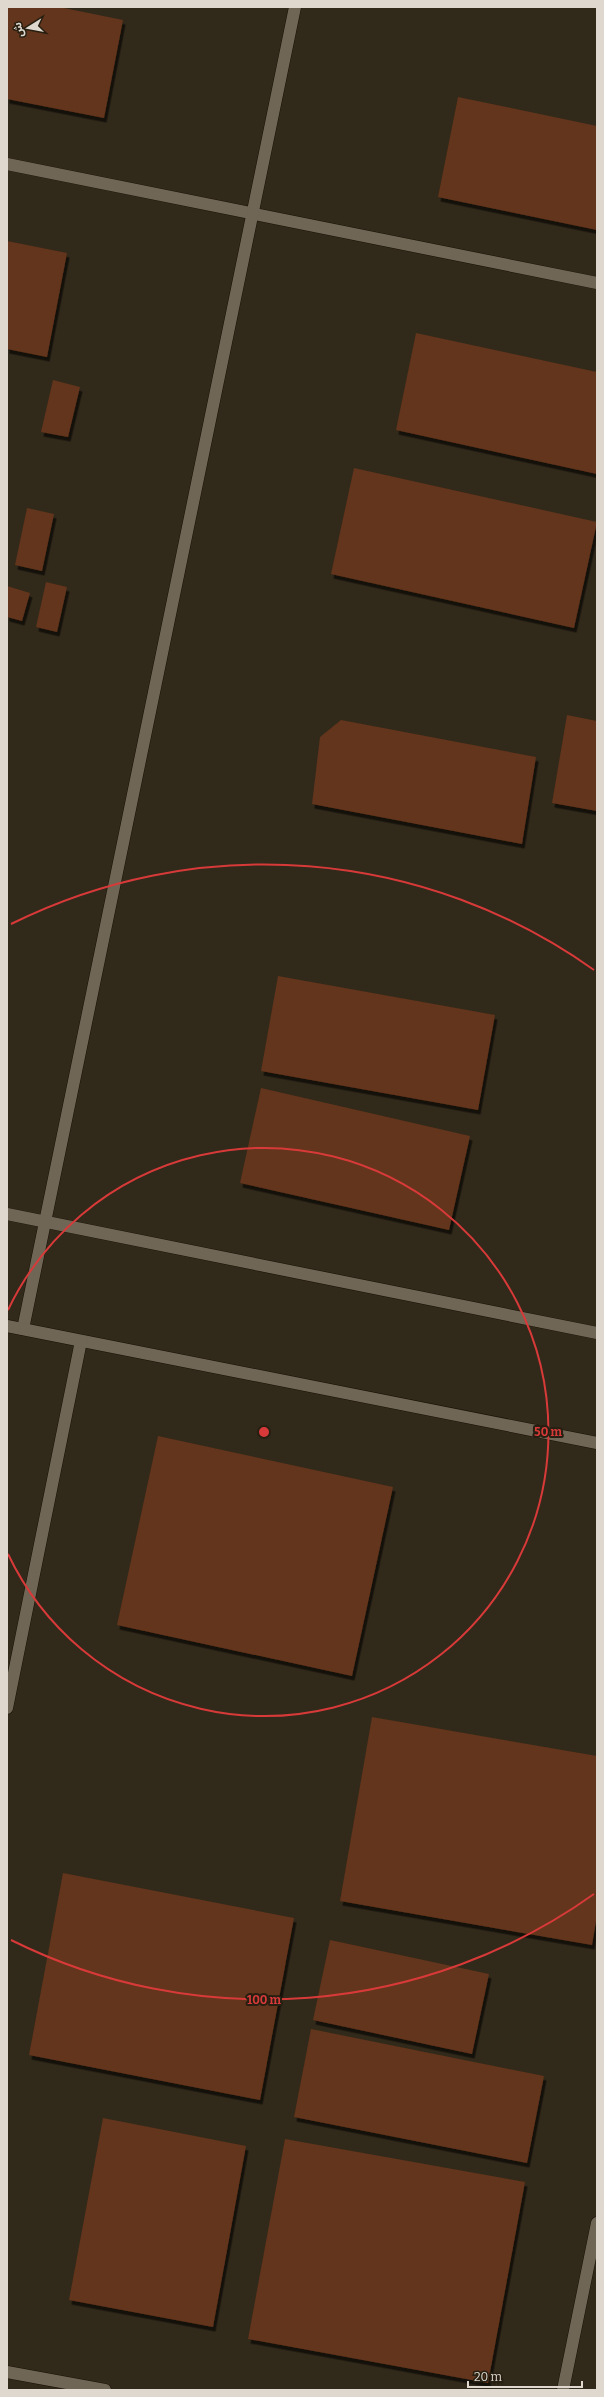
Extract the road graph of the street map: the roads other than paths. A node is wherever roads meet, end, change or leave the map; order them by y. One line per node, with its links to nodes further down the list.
1 (295, 7): 3 (street)
2 (7, 164): 3 (street)
3 (252, 214): 4 (street); 6 (street)
4 (597, 283)
5 (7, 1214): 6 (street)
6 (45, 1222): 8 (street); 9 (street)
7 (7, 1326): 8 (street)
8 (23, 1329): 10 (street)
9 (597, 1333)
10 (81, 1341): 11 (street); 12 (street)
11 (597, 1443)
12 (7, 1708)
13 (597, 2223): 16 (street)
14 (7, 2372): 15 (street)
15 (105, 2390)
16 (563, 2390)

